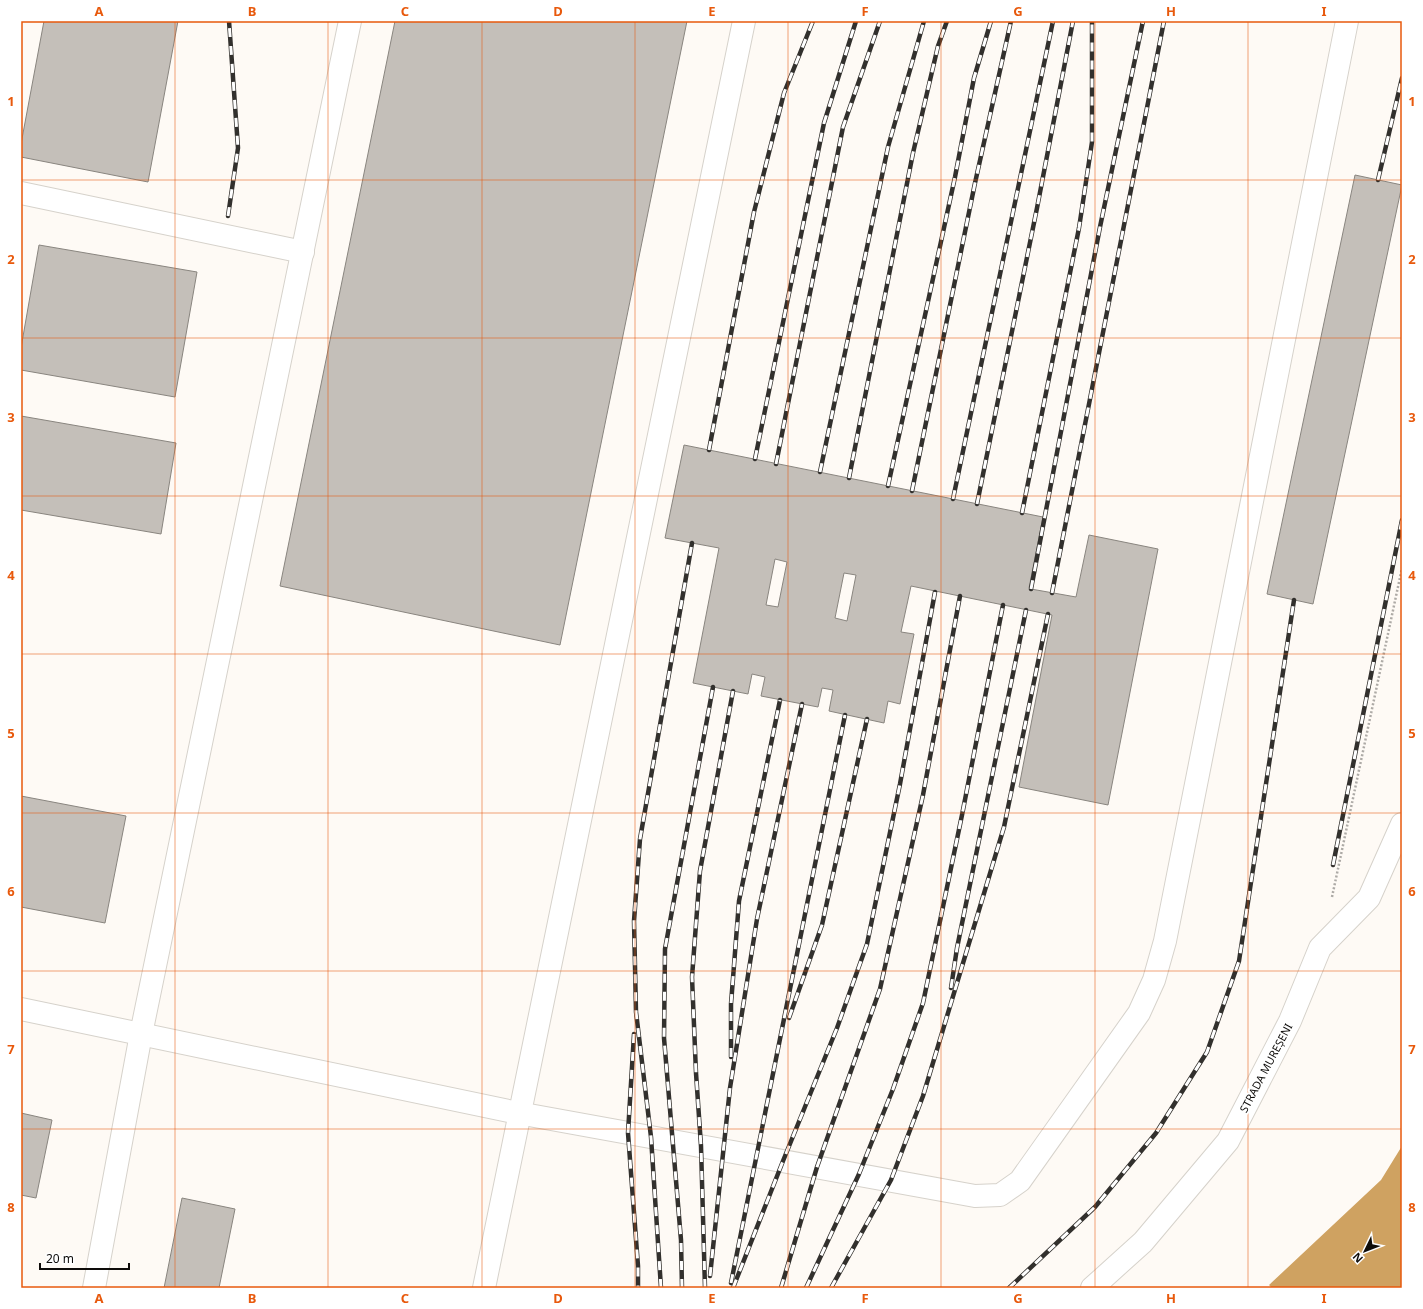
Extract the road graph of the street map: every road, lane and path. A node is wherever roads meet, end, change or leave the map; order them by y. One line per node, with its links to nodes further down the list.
1 (350, 21): 5 (street)
2 (744, 21): 11 (street)
3 (1347, 21): 11 (street)
4 (21, 193): 5 (street)
5 (302, 252): 10 (street)
6 (1402, 568): 8 (path)
7 (1402, 824): 14 (street, STRADA MUREȘENI)
8 (1330, 904)
9 (21, 1009): 10 (street)
10 (141, 1034): 11 (street); 12 (street)
11 (518, 1113): 13 (street)
12 (94, 1288)
13 (484, 1288)
14 (1092, 1288)

